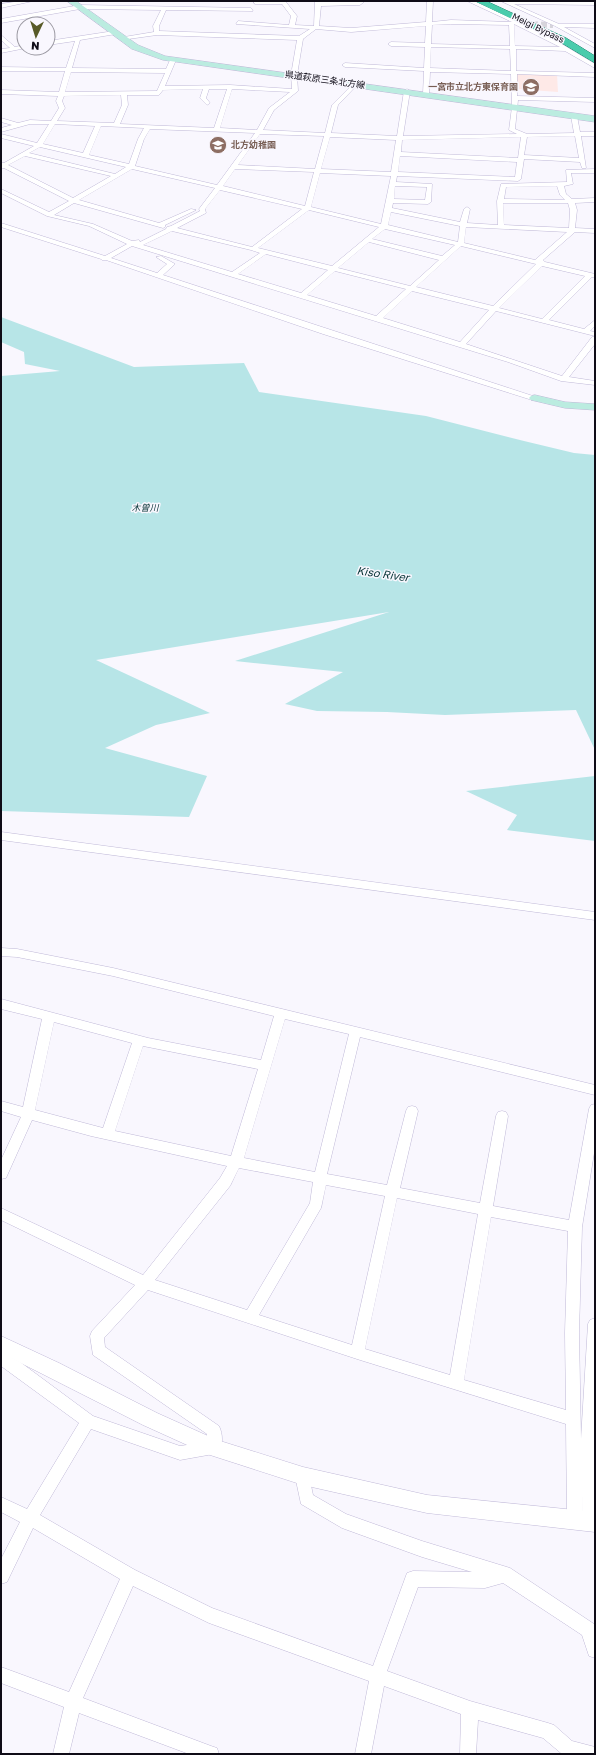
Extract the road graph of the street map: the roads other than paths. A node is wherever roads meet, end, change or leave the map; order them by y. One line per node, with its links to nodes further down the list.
1 (30, 1): 14 (street)
2 (71, 1): 15 (main road, 県道萩原三条北方線)
3 (104, 1): 16 (street)
4 (182, 1): 18 (street)
5 (255, 1): 19 (street); 26 (street)
6 (362, 1): 12 (street)
7 (430, 1): 22 (street)
8 (470, 1): 24 (street)
9 (479, 1): 48 (highway, Meigi Bypass)
10 (494, 1): 46 (highway, Meigi Bypass)
11 (509, 1): 13 (street); 27 (street)
12 (318, 2): 30 (street)
13 (595, 3)
14 (1, 6)
15 (80, 7): 16 (street); 21 (street); 31 (main road, 県道萩原三条北方線)
16 (100, 7): 17 (street)
17 (164, 9): 18 (street); 32 (street)
18 (181, 9): 19 (street)
19 (251, 10): 25 (street)
20 (584, 19): 28 (street)
21 (1, 21)
22 (430, 24): 23 (street); 30 (street); 40 (street)
23 (512, 24): 24 (street); 42 (street)
24 (522, 24): 44 (street)
25 (234, 25): 26 (street); 33 (street)
26 (292, 25): 30 (street)
27 (555, 25): 28 (street); 41 (street)
28 (584, 26): 29 (street)
29 (595, 26)
30 (316, 27): 37 (street)
31 (114, 33): 35 (street); 36 (main road, 県道萩原三条北方線)
32 (157, 33): 33 (street); 36 (street)
33 (226, 36): 37 (street)
34 (1, 37): 43 (street)
35 (78, 38): 38 (street); 52 (street)
36 (121, 38): 47 (main road, 県道萩原三条北方線)
37 (300, 38): 56 (street)
38 (56, 42)
39 (390, 44): 40 (street)
40 (429, 45): 42 (street); 53 (street)
41 (595, 46)
42 (512, 47): 44 (street); 55 (street)
43 (14, 49): 45 (street)
44 (568, 49): 50 (street)
45 (1, 51)
46 (595, 51)
47 (173, 60): 54 (street); 56 (main road, 県道萩原三条北方線)
48 (595, 60)
49 (345, 65): 53 (street)
50 (595, 66)
51 (1, 69): 52 (street)
52 (69, 69): 54 (street); 65 (street)
53 (428, 70): 55 (street); 67 (street)
54 (169, 71): 61 (street)
55 (513, 72): 57 (street); 68 (street)
56 (294, 75): 58 (main road, 県道萩原三条北方線); 62 (street)
57 (595, 75)
58 (355, 84): 63 (main road, 県道萩原三条北方線); 85 (street)
59 (207, 87): 60 (street); 61 (street); 70 (street)
60 (230, 87): 62 (street); 81 (street)
61 (162, 88): 66 (street)
62 (295, 90): 82 (street)
63 (407, 91): 67 (main road, 県道萩原三条北方線); 88 (street)
64 (1, 92): 65 (street)
65 (62, 93): 66 (street); 75 (street)
66 (124, 94): 78 (street)
67 (426, 94): 71 (main road, 県道萩原三条北方線)
68 (515, 98): 69 (street); 71 (street)
69 (595, 100)
70 (207, 103)
71 (515, 107): 72 (main road, 県道萩原三条北方線); 83 (street)
72 (574, 116): 73 (main road, 県道萩原三条北方線); 86 (street)
73 (595, 119)
74 (1, 120): 77 (street)
75 (53, 122): 76 (street); 77 (street); 89 (street)
76 (99, 124): 78 (street); 92 (street)
77 (17, 125): 80 (street)
78 (116, 125): 79 (street)
79 (148, 127): 81 (street); 96 (street)
80 (1, 130)
81 (216, 130): 82 (street)
82 (258, 132): 85 (street); 97 (street)
83 (524, 134): 86 (street); 88 (street); 93 (street)
84 (595, 134): 86 (street)
85 (326, 135): 88 (street); 98 (street)
86 (578, 135): 94 (street)
87 (1, 136): 89 (street)
88 (399, 138): 91 (street)
89 (39, 145): 90 (street); 92 (street)
90 (25, 154): 95 (street); 102 (street)
91 (396, 154): 93 (street); 101 (street)
92 (85, 156): 96 (street)
93 (520, 158): 94 (street); 103 (street)
94 (583, 160): 99 (street)
95 (2, 165): 110 (street)
96 (131, 167): 102 (street); 106 (street)
97 (233, 167): 98 (street); 106 (street)
98 (317, 170): 101 (street); 113 (street)
99 (585, 171): 100 (street); 105 (street)
100 (595, 172)
101 (393, 174): 103 (street); 104 (street)
102 (116, 176): 110 (street)
103 (517, 182): 105 (street); 112 (street)
104 (392, 184): 111 (street); 111 (street)
105 (560, 184): 108 (street)
106 (220, 187): 113 (street); 114 (street)
107 (1, 191): 117 (street)
108 (571, 200): 109 (street); 112 (street); 123 (street)
109 (595, 200)
110 (74, 201): 117 (street); 121 (street)
111 (390, 201): 115 (street)
112 (500, 201): 122 (street)
113 (308, 208): 120 (street); 128 (street)
114 (202, 209): 121 (street); 121 (street); 130 (street)
115 (388, 209): 119 (street); 120 (street)
116 (467, 209): 119 (street)
117 (49, 215): 127 (street)
118 (1, 225): 130 (street)
119 (463, 225): 122 (street); 126 (street)
120 (384, 226): 125 (street); 126 (street)
121 (166, 227): 127 (street); 128 (street)
122 (501, 227): 123 (street)
123 (572, 231): 124 (street); 132 (street)
124 (595, 231)
125 (367, 240): 131 (street); 133 (street)
126 (461, 243): 131 (street); 132 (street)
127 (134, 244): 134 (street); 135 (street)
128 (253, 249): 129 (street)
129 (265, 252): 133 (street); 134 (street)
130 (104, 258): 135 (street)
131 (444, 259): 137 (street)
132 (540, 262): 136 (street); 139 (street)
133 (332, 268): 137 (street); 138 (street)
134 (232, 275): 138 (street)
135 (157, 276): 149 (street)
136 (592, 276): 141 (street)
137 (413, 287): 139 (street); 140 (street)
138 (301, 296): 140 (street)
139 (495, 308): 141 (street); 146 (street)
140 (377, 319): 146 (street)
141 (544, 321): 143 (street)
142 (595, 322): 143 (street)
143 (586, 331): 144 (street)
144 (595, 334)
145 (595, 339): 147 (street)
146 (461, 345): 147 (street)
147 (564, 379): 148 (street)
148 (595, 383)
149 (535, 398): 150 (main road)
150 (595, 407)
151 (1, 836): 152 (street)
152 (595, 916)
153 (1, 952): 155 (street)
154 (1, 1004): 156 (street)
155 (281, 1013): 157 (street); 159 (street)
156 (49, 1016): 158 (street); 164 (street)
157 (356, 1032): 160 (street); 169 (street)
158 (140, 1041): 159 (street); 166 (street)
159 (265, 1066): 167 (street)
160 (595, 1090)
161 (1, 1106): 164 (street)
162 (595, 1109): 173 (street)
163 (412, 1111): 170 (street)
164 (28, 1114): 166 (street); 168 (street)
165 (502, 1116): 171 (street)
166 (108, 1134): 167 (street)
167 (236, 1162): 169 (street); 174 (street)
168 (1, 1174)
169 (320, 1178): 170 (street); 175 (street)
170 (392, 1192): 171 (street); 178 (street)
171 (487, 1210): 173 (street); 180 (street)
172 (1, 1214): 174 (street)
173 (575, 1227): 181 (street)
174 (145, 1283): 175 (street); 183 (street)
175 (250, 1318): 178 (street)
176 (595, 1324): 187 (street)
177 (1, 1344): 183 (street)
178 (357, 1353): 180 (street)
179 (1, 1359): 182 (street)
180 (456, 1383): 181 (street)
181 (574, 1418): 187 (street)
182 (88, 1421): 183 (street); 186 (street)
183 (214, 1448): 184 (street)
184 (303, 1476): 187 (street); 188 (street)
185 (1, 1504): 186 (street)
186 (30, 1518): 189 (street); 190 (street)
187 (587, 1521)
188 (504, 1574): 191 (street); 192 (street)
189 (1, 1576)
190 (129, 1576): 192 (street); 194 (street)
191 (595, 1650)
192 (378, 1674): 195 (street); 199 (street)
193 (1, 1675): 194 (street)
194 (73, 1702): 197 (street); 198 (street)
195 (470, 1709): 196 (street); 200 (street)
196 (589, 1753)
197 (61, 1754)
198 (211, 1754)
199 (363, 1754)
200 (468, 1754)

